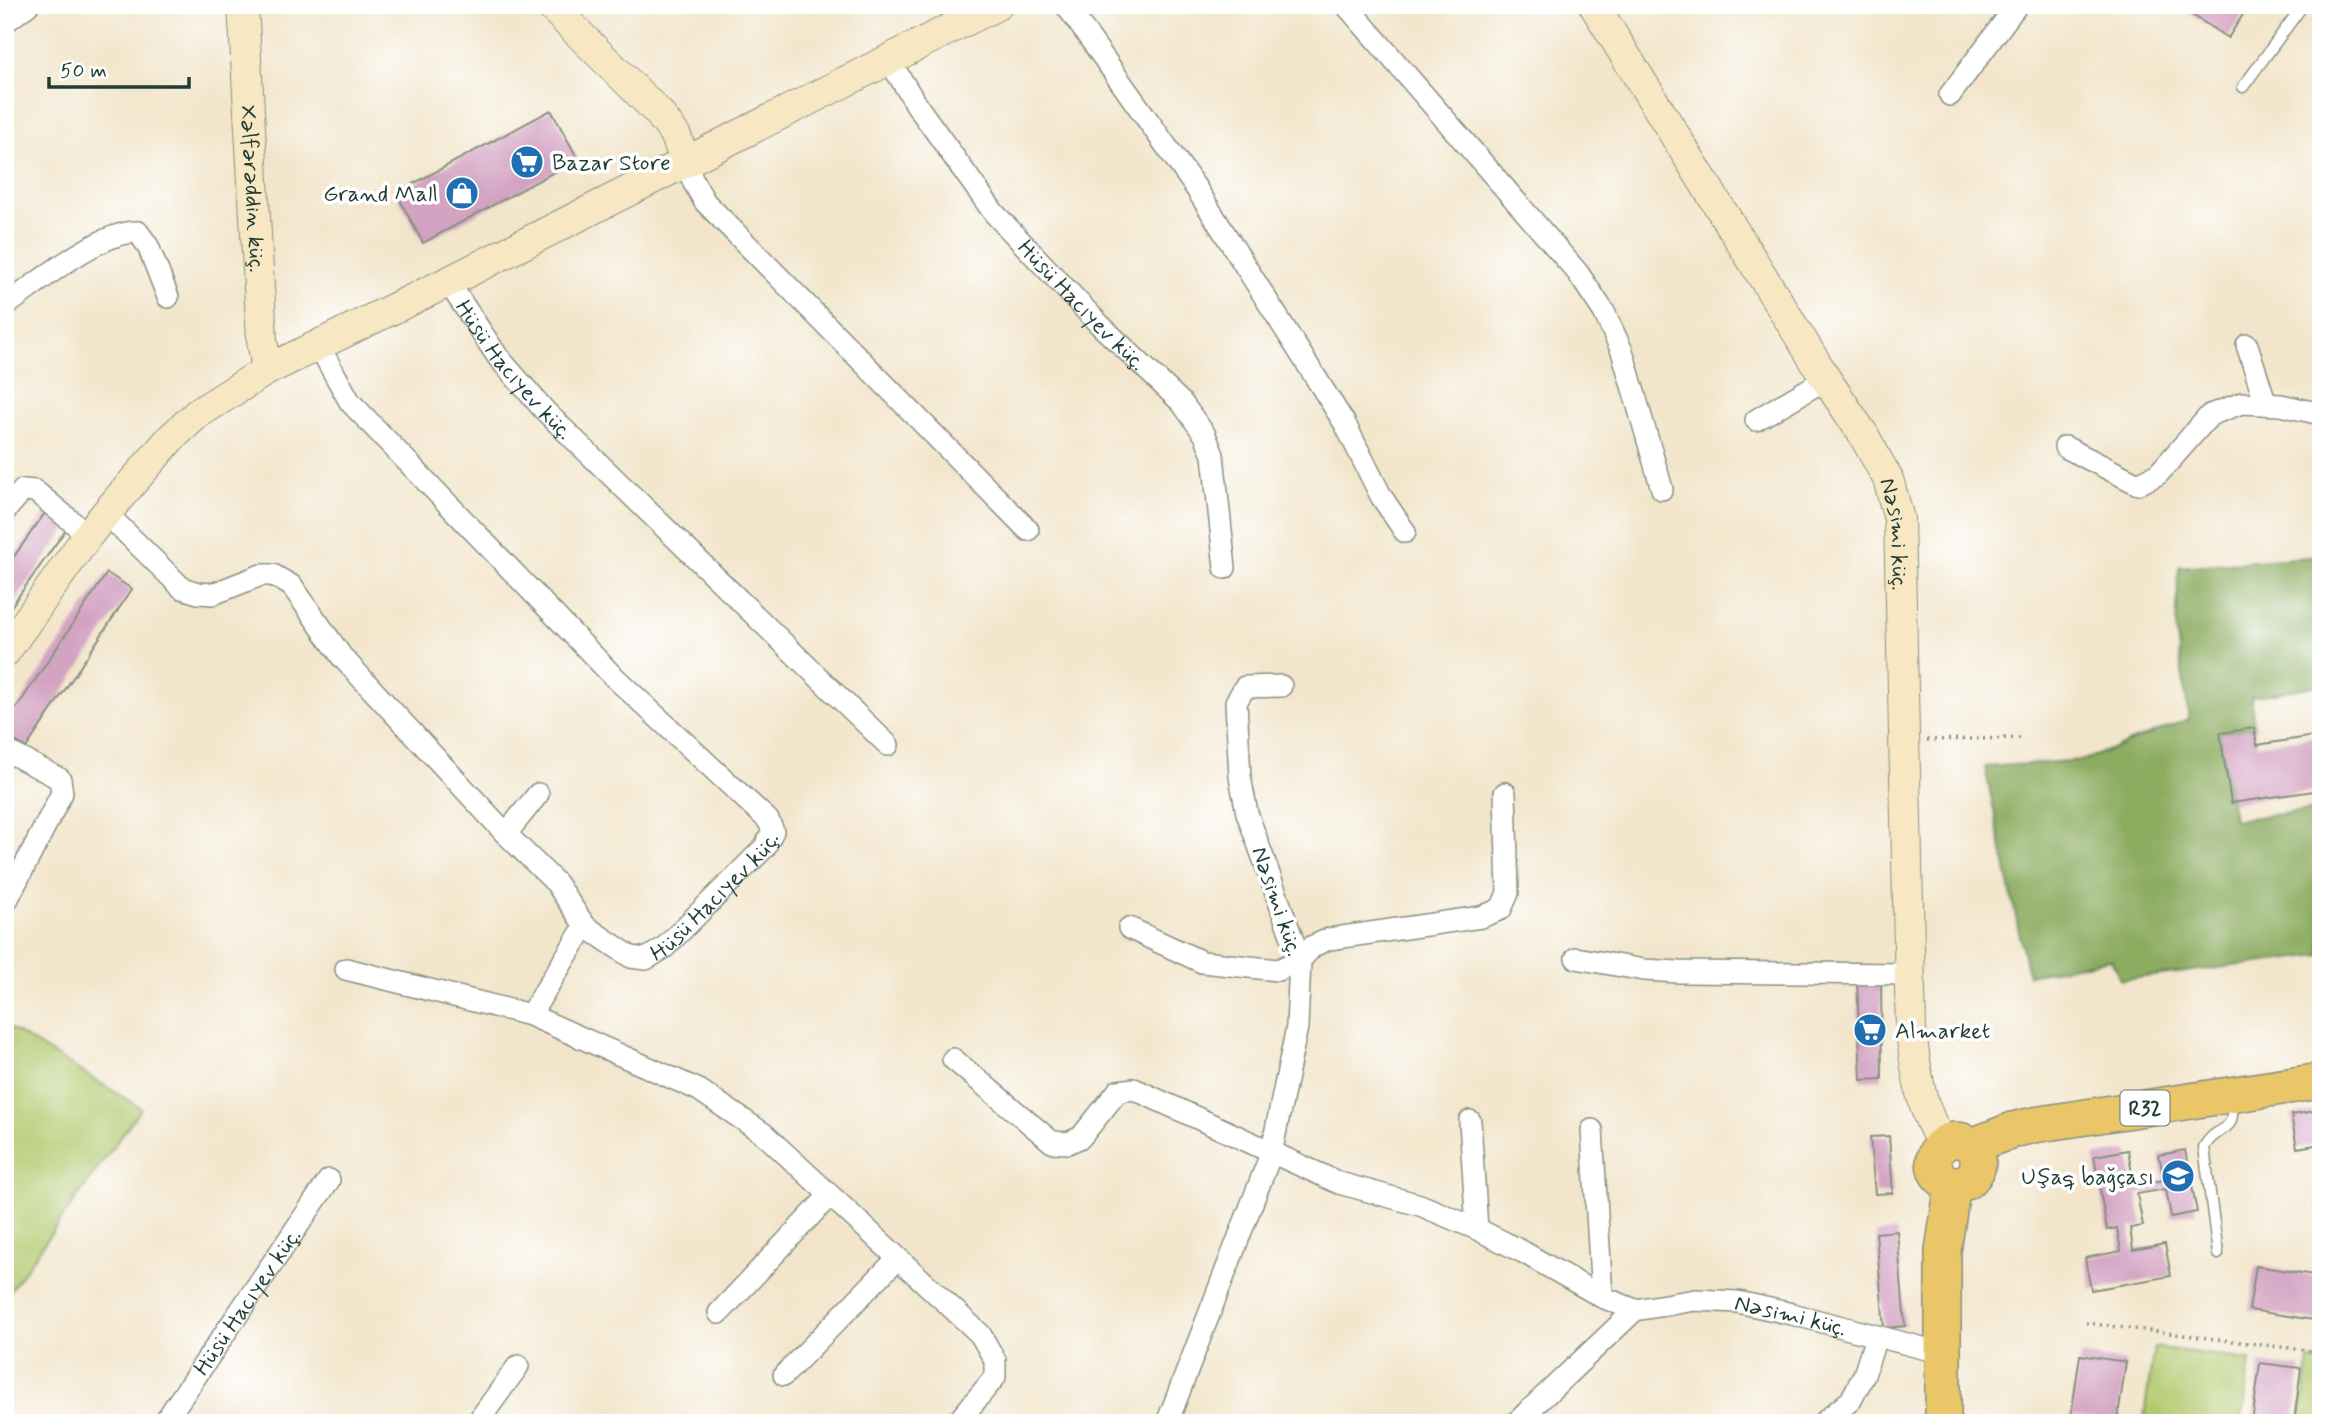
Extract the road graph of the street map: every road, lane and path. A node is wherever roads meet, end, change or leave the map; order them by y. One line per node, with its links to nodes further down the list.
1 (28, 5): 10 (street)
2 (243, 5): 20 (street, Xəlfərəddin küç.)
3 (550, 5): 14 (street)
4 (997, 5): 11 (street, Hüsü Hacıyev küç.)
5 (1066, 5): 30 (street)
6 (1346, 5): 26 (street)
7 (1594, 5): 21 (street, Nəsimi küç.)
8 (2017, 5): 13 (street)
9 (2303, 5): 12 (lane)
10 (5, 22)
11 (889, 60): 14 (street, Hüsü Hacıyev küç.); 31 (street, Hüsü Hacıyev küç.)
12 (2243, 87)
13 (1950, 95)
14 (685, 161): 15 (street, Hüsü Hacıyev küç.); 29 (street)
15 (448, 282): 19 (street, Hüsü Hacıyev küç.); 36 (street, Hüsü Hacıyev küç.)
16 (168, 298): 17 (street)
17 (5, 306)
18 (2247, 345): 22 (street)
19 (319, 346): 20 (street, Hüsü Hacıyev küç.); 42 (street, Hüsü Hacıyev küç.)
20 (267, 370): 28 (street, Hüsü Hacıyev küç.)
21 (1826, 379): 24 (street); 35 (street, Nəsimi küç.)
22 (2266, 404): 23 (street); 25 (street)
23 (2321, 414)
24 (1756, 420)
25 (2065, 447)
26 (1662, 489)
27 (5, 511): 28 (street)
28 (97, 524): 32 (street, Hüsü Hacıyev küç.); 40 (street, Hüsü Hacıyev küç.)
29 (1028, 530)
30 (1405, 532)
31 (1225, 568)
32 (5, 652)
33 (1281, 686): 45 (street, Nəsimi küç.)
34 (2020, 738): 35 (path)
35 (1904, 740): 47 (street, Nəsimi küç.)
36 (888, 745)
37 (5, 750): 41 (street)
38 (1505, 793): 45 (street)
39 (538, 794): 40 (street)
40 (506, 834): 42 (street, Hüsü Hacıyev küç.)
41 (5, 904)
42 (584, 926): 48 (street)
43 (1129, 928): 45 (street)
44 (1576, 958): 47 (street)
45 (1300, 960): 55 (street, Nəsimi küç.)
46 (346, 969): 48 (street)
47 (1910, 974): 54 (street, Nəsimi küç.)
48 (530, 1015): 57 (street)
49 (953, 1059): 55 (street)
50 (2321, 1082): 51 (main road, R32)
51 (2229, 1096): 54 (main road, R32); 59 (lane)
52 (1470, 1121): 58 (street)
53 (1592, 1130): 61 (street)
54 (1957, 1145): 67 (main road)
55 (1271, 1154): 58 (street); 73 (street, Nəsimi küç.)
56 (329, 1180): 70 (street, Hüsü Hacıyev küç.)
57 (829, 1196): 60 (street); 63 (street)
58 (1477, 1229): 61 (street)
59 (2218, 1254)
60 (897, 1259): 69 (street); 72 (street)
61 (1602, 1297): 62 (street)
62 (1635, 1310): 65 (street, Nəsimi küç.); 74 (street)
63 (719, 1312)
64 (2086, 1323): 66 (path)
65 (1877, 1337): 67 (street, Nəsimi küç.); 75 (street)
66 (2321, 1352)
67 (1942, 1353): 76 (main road)
68 (518, 1366): 71 (street)
69 (784, 1375)
70 (164, 1423)
71 (477, 1423)
72 (957, 1423)
73 (1167, 1423)
74 (1516, 1423)
75 (1824, 1423)
76 (1943, 1423)

